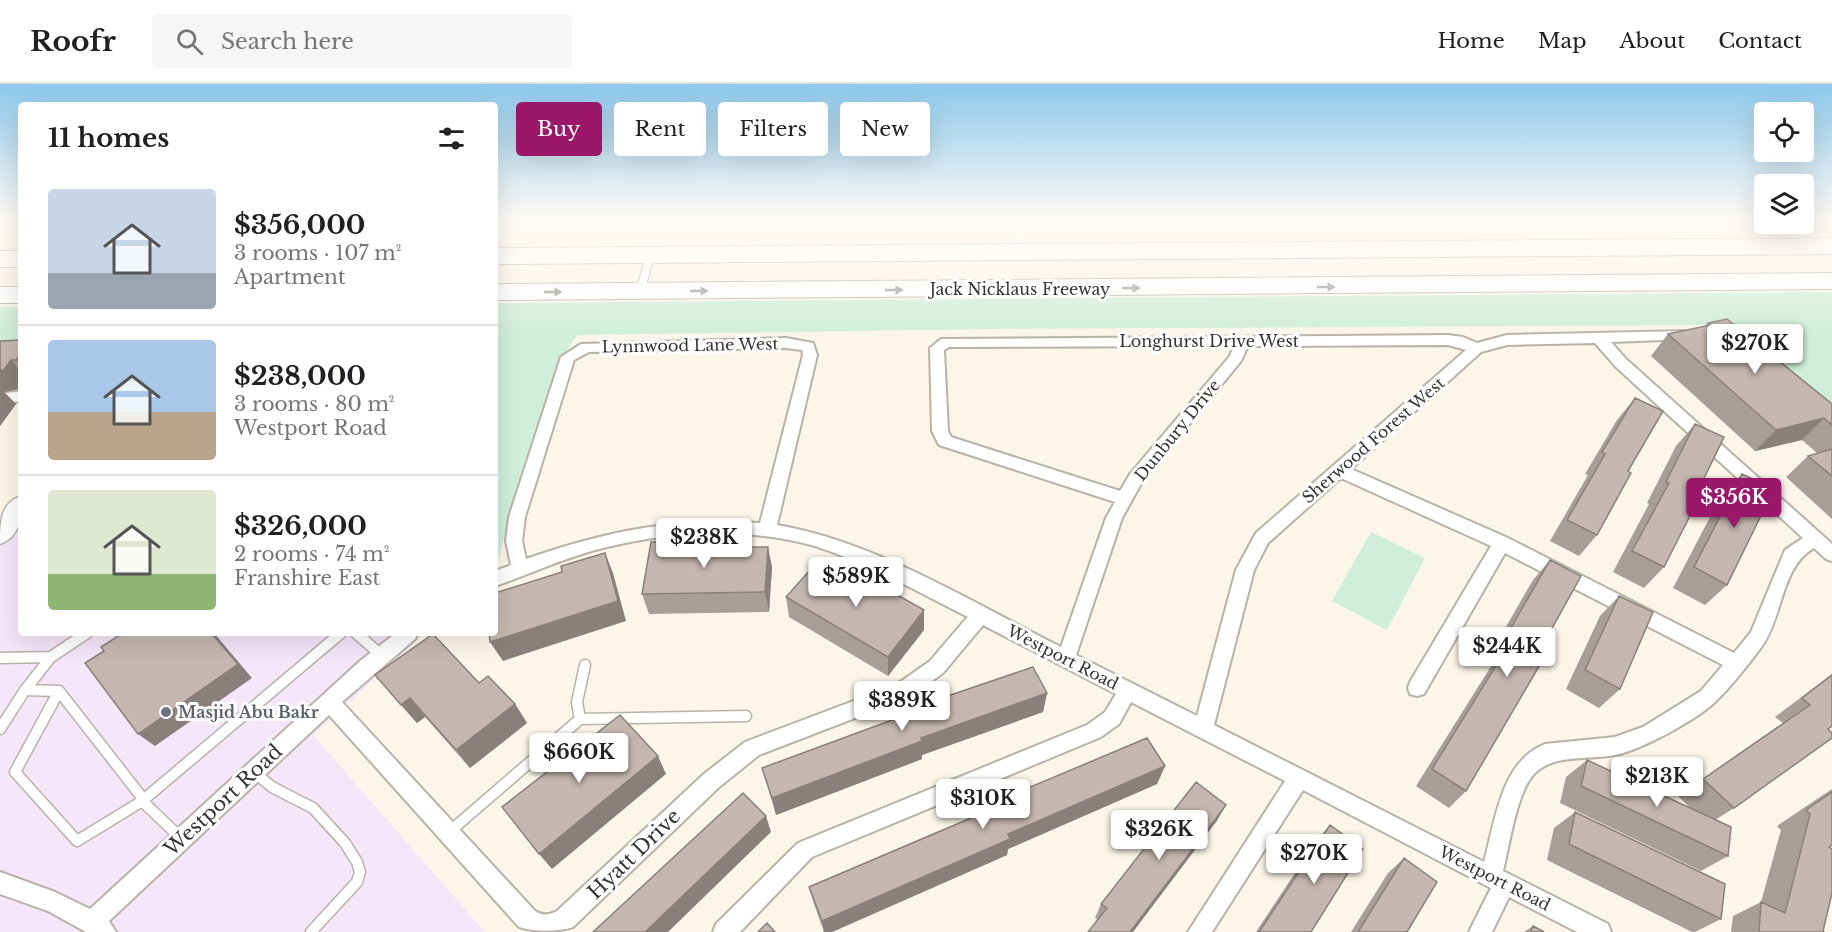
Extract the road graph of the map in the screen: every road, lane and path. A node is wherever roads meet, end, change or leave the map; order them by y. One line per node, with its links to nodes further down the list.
1 (0, 259): 2 (highway)
2 (18, 259)
3 (650, 259): 5 (lane)
4 (1832, 281): 5 (highway, Jack Nicklaus Freeway, one-way to 4)
5 (640, 291): 6 (highway, Jack Nicklaus Freeway, one-way to 5)
6 (498, 292)
7 (0, 295): 8 (highway)
8 (18, 295)
9 (1685, 336): 10 (street, Sherwood Forest West)
10 (1600, 339): 12 (street, Sherwood Forest West); 20 (street)
11 (1243, 341): 12 (street, Longhurst Drive West); 16 (street, Dunbury Drive); 16 (street, Longhurst Drive West)
12 (1476, 349): 15 (street, Sherwood Forest West)
13 (18, 396): 14 (street)
14 (0, 399)
15 (1339, 470): 21 (street); 44 (street, Sherwood Forest West)
16 (1125, 499): 33 (street, Dunbury Drive)
17 (18, 509): 19 (street)
18 (767, 530): 23 (street, Westport Road); 23 (street, Lynnwood Lane West); 25 (street, Westport Road)
19 (0, 534)
20 (1816, 540): 22 (street); 34 (street)
21 (1502, 543): 34 (street); 36 (street)
22 (1832, 554)
23 (520, 568): 24 (street, Westport Road)
24 (498, 578)
25 (980, 614): 33 (street, Westport Road); 48 (street, Hyatt Drive)
26 (82, 636): 31 (lane)
27 (337, 636): 47 (lane)
28 (359, 636): 30 (lane)
29 (405, 636): 30 (street, Westport Road)
30 (381, 655): 40 (street, Westport Road)
31 (51, 657): 32 (lane); 37 (lane)
32 (0, 658)
33 (1066, 658): 38 (street, Westport Road)
34 (1738, 664): 50 (street)
35 (585, 665): 42 (lane)
36 (1417, 688)
37 (25, 690): 39 (lane); 43 (lane)
38 (1128, 690): 44 (street, Westport Road); 54 (street)
39 (59, 691): 47 (lane); 47 (lane)
40 (330, 702): 45 (street, Westport Road); 48 (street, Hyatt Drive)
41 (746, 716): 42 (lane)
42 (580, 719): 48 (lane)
43 (0, 729)
44 (1203, 729): 46 (street, Westport Road)
45 (254, 772): 49 (street, Westport Road); 53 (lane)
46 (1299, 778): 50 (street, Westport Road); 55 (street)
47 (144, 800): 49 (lane)
48 (448, 833)
49 (182, 839): 52 (street, Westport Road)
50 (1498, 880): 56 (street); 57 (street, Westport Road)
51 (0, 883): 52 (street)
52 (98, 927)
53 (311, 932)
54 (724, 932)
55 (1200, 932)
56 (1480, 932)
57 (1600, 932)

